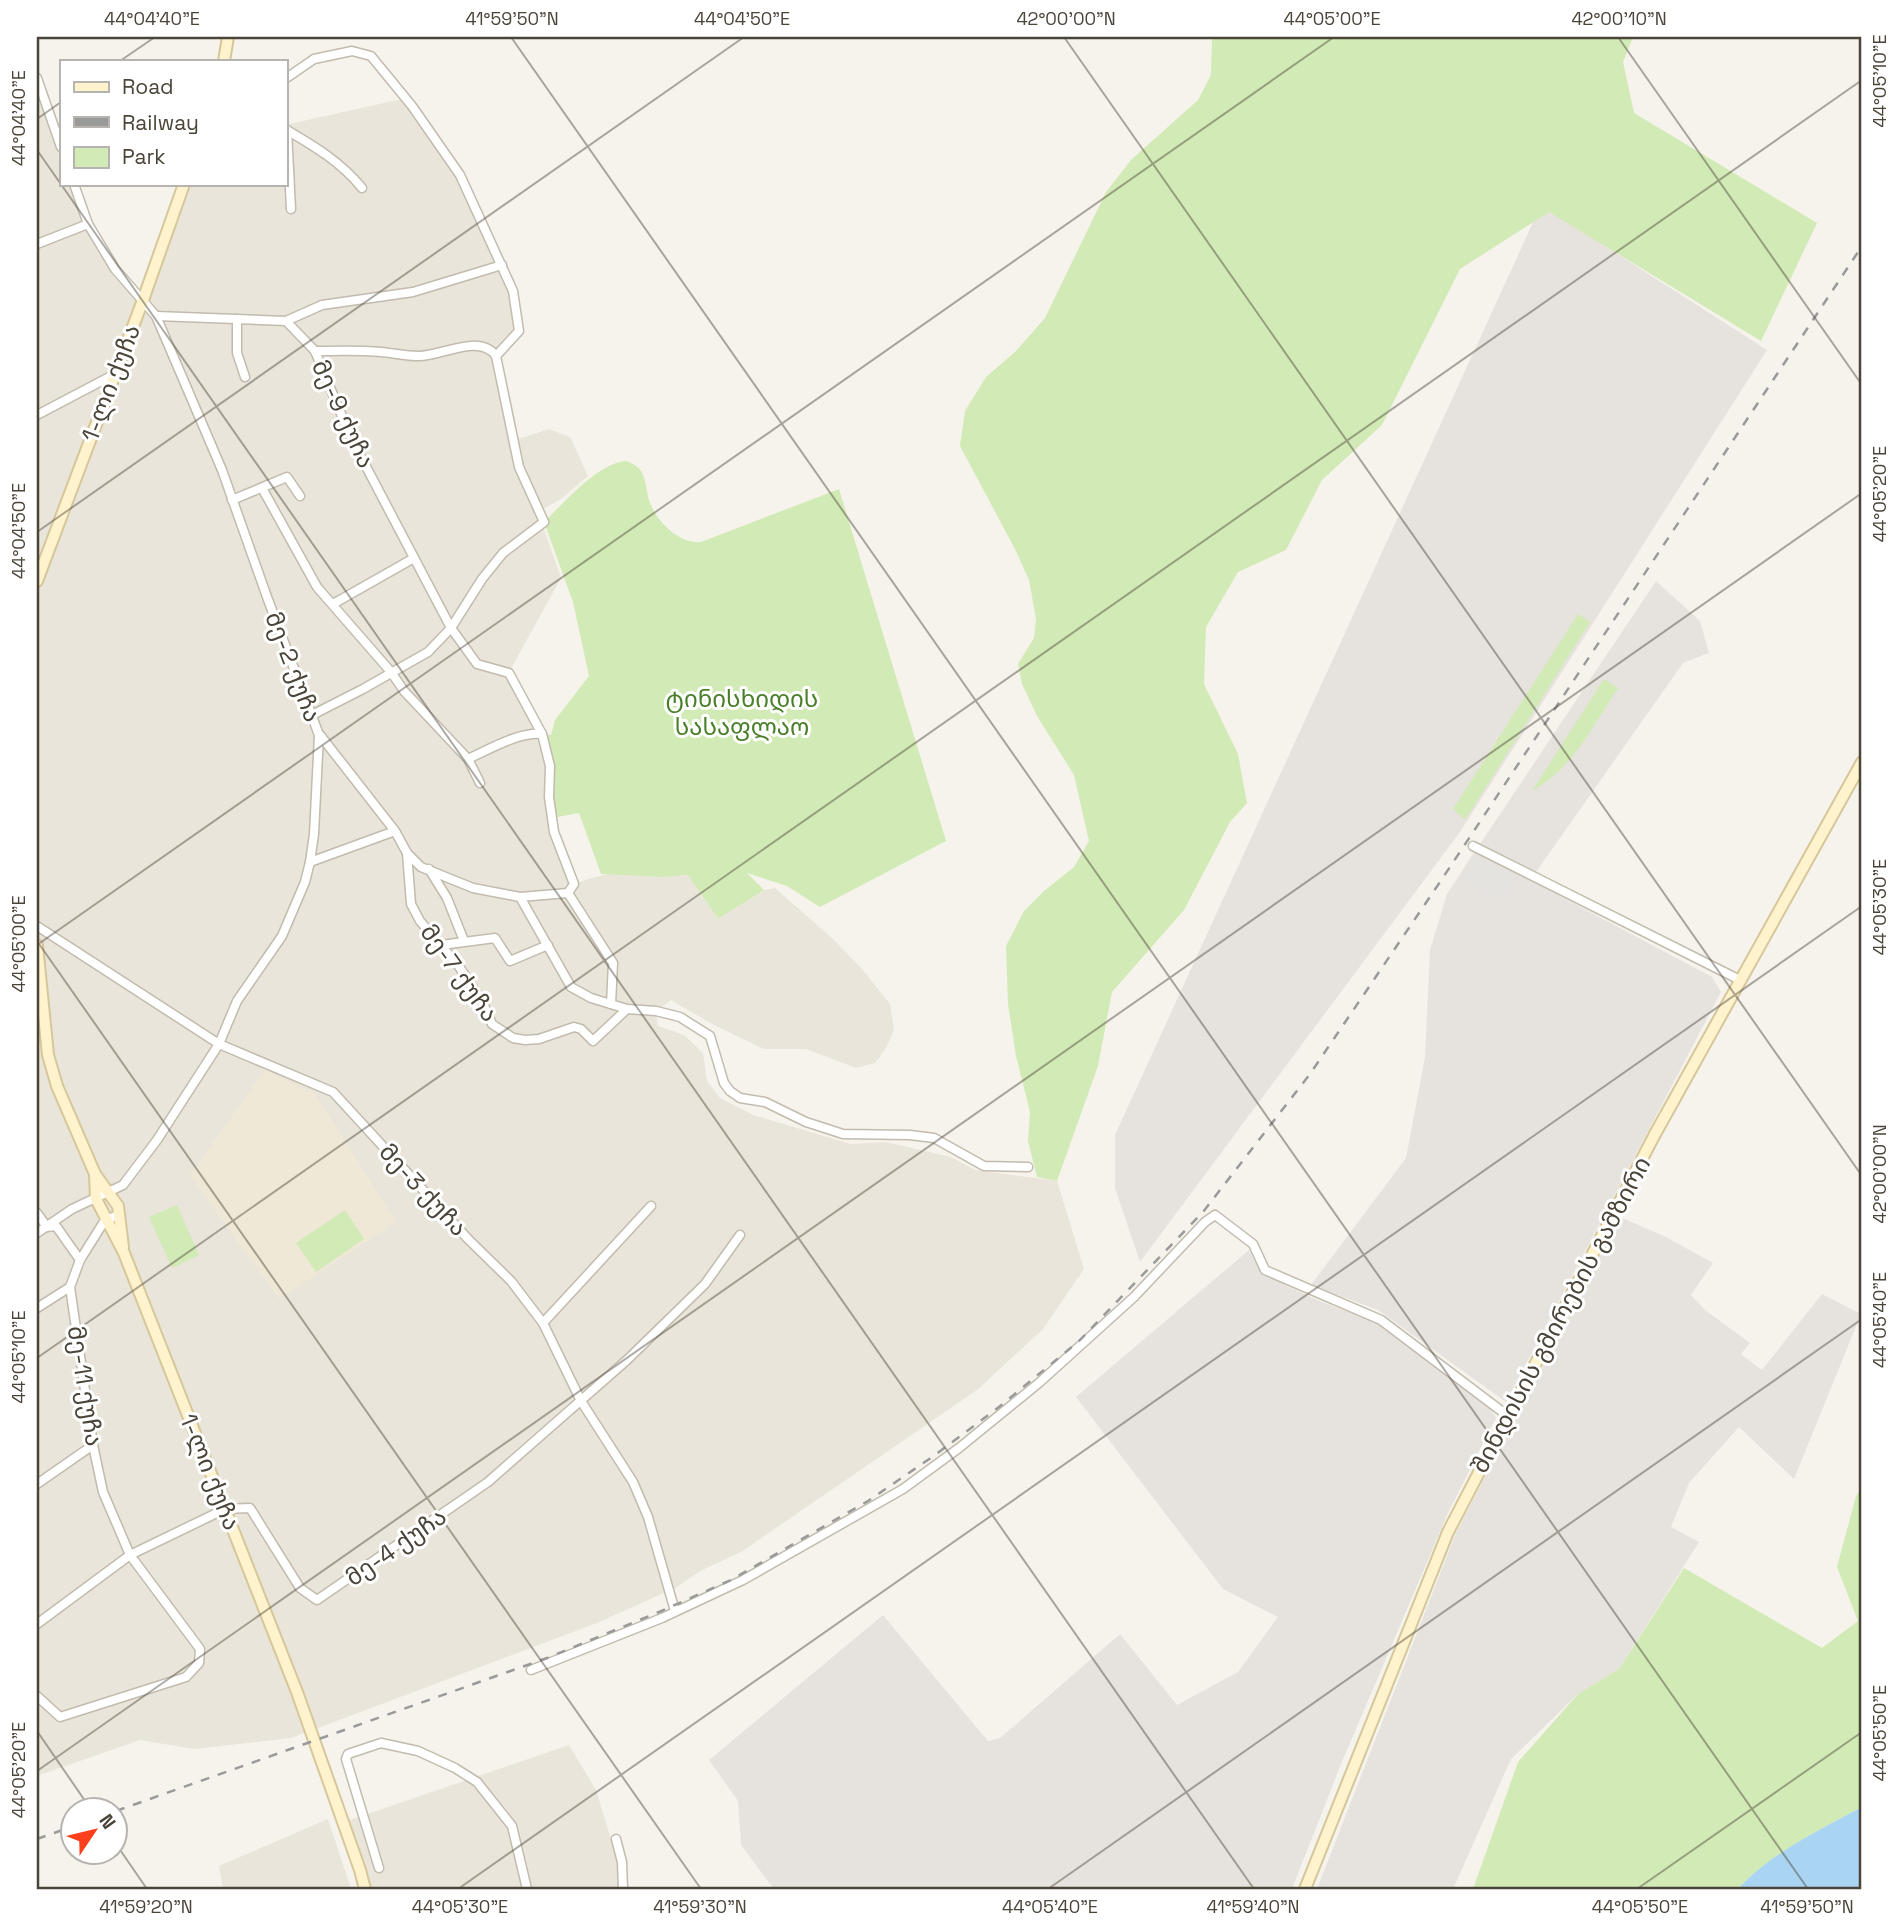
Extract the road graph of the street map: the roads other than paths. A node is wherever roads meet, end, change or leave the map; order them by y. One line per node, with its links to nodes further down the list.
1 (228, 37): 2 (main road)
2 (224, 60)
3 (37, 78): 6 (street)
4 (287, 78): 14 (street)
5 (287, 131): 10 (street)
6 (60, 144)
7 (287, 160): 11 (street)
8 (75, 186): 12 (street, მე-2 ქუჩა)
9 (183, 186): 15 (main road, 1-ლი ქუჩა)
10 (362, 188)
11 (291, 209)
12 (88, 224): 13 (street); 15 (street, მე-2 ქუჩა)
13 (37, 244)
14 (502, 265): 18 (street); 20 (street)
15 (143, 300): 16 (street, მე-2 ქუჩა); 21 (main road, 1-ლი ქუჩა)
16 (156, 316): 17 (street); 26 (street, მე-2 ქუჩა)
17 (237, 318): 18 (street); 22 (street)
18 (286, 321): 19 (street, მე-9 ქუჩა)
19 (315, 351): 20 (street); 27 (street, მე-9 ქუჩა)
20 (496, 356): 30 (street)
21 (113, 375): 23 (street); 28 (main road, 1-ლი ქუჩა)
22 (246, 377)
23 (37, 415)
24 (262, 488): 25 (street); 26 (street); 29 (street)
25 (300, 496)
26 (232, 500): 32 (street, მე-2 ქუჩა)
27 (414, 558): 29 (street); 30 (street, მე-9 ქუჩა)
28 (37, 581)
29 (333, 604): 31 (street)
30 (452, 628): 31 (street); 33 (street, მე-9 ქუჩა)
31 (391, 672): 32 (street); 35 (street)
32 (312, 715): 34 (street, მე-2 ქუჩა)
33 (542, 734): 35 (street); 43 (street, მე-9 ქუჩა)
34 (319, 735): 38 (street); 41 (street, მე-2 ქუჩა)
35 (468, 759): 37 (street)
36 (1862, 762): 50 (main road, შინდისის გმირების გამზირი)
37 (480, 783)
38 (395, 831): 40 (street); 41 (street)
39 (1473, 846): 50 (street)
40 (407, 853): 42 (street); 48 (street, მე-7 ქუჩა)
41 (310, 862): 53 (street, მე-2 ქუჩა)
42 (429, 869): 44 (street); 46 (street)
43 (568, 893): 44 (street); 51 (street)
44 (520, 897): 49 (street)
45 (37, 926): 53 (street, მე-3 ქუჩა)
46 (464, 941): 48 (street); 49 (street)
47 (37, 945): 55 (main road, 1-ლი ქუჩა)
48 (441, 945): 52 (street, მე-7 ქუჩა)
49 (548, 945): 51 (street)
50 (1740, 980): 72 (main road, შინდისის გმირების გამზირი)
51 (611, 1004): 52 (street)
52 (627, 1009): 54 (street)
53 (219, 1044): 56 (street, მე-2 ქუჩა); 70 (street, მე-3 ქუჩა)
54 (1028, 1167)
55 (95, 1174): 57 (main road, 1-ლი ქუჩა); 58 (main road, 1-ლი ქუჩა)
56 (123, 1185): 57 (street); 60 (street)
57 (110, 1193): 58 (street); 60 (main road, 1-ლი ქუჩა)
58 (96, 1199): 62 (main road, 1-ლი ქუჩა); 63 (street)
59 (651, 1206): 70 (street)
60 (118, 1210): 62 (street); 66 (main road, 1-ლი ქუჩა)
61 (37, 1213): 63 (street)
62 (105, 1220): 66 (main road, 1-ლი ქუჩა); 67 (street, მე-11 ქუჩა)
63 (47, 1227): 64 (street); 67 (street)
64 (37, 1233)
65 (740, 1235): 71 (street)
66 (124, 1253): 75 (main road, 1-ლი ქუჩა)
67 (79, 1261): 68 (street, მე-11 ქუჩა)
68 (70, 1287): 69 (street); 73 (street, მე-11 ქუჩა)
69 (37, 1308)
70 (543, 1323): 71 (street, მე-3 ქუჩა)
71 (581, 1401): 75 (street, მე-4 ქუჩა); 77 (street, მე-3 ქუჩა)
72 (1508, 1416): 77 (street); 86 (main road, შინდისის გმირების გამზირი)
73 (93, 1445): 74 (street); 76 (street, მე-11 ქუჩა)
74 (37, 1484)
75 (225, 1509): 76 (street); 83 (main road, 1-ლი ქუჩა)
76 (130, 1555): 78 (street); 80 (street, მე-11 ქუჩა)
77 (675, 1611): 79 (street)
78 (37, 1624)
79 (531, 1670)
80 (37, 1696)
81 (616, 1839): 85 (street)
82 (379, 1868): 84 (street)
83 (365, 1889)
84 (527, 1889)
85 (623, 1889)
86 (1305, 1889)

